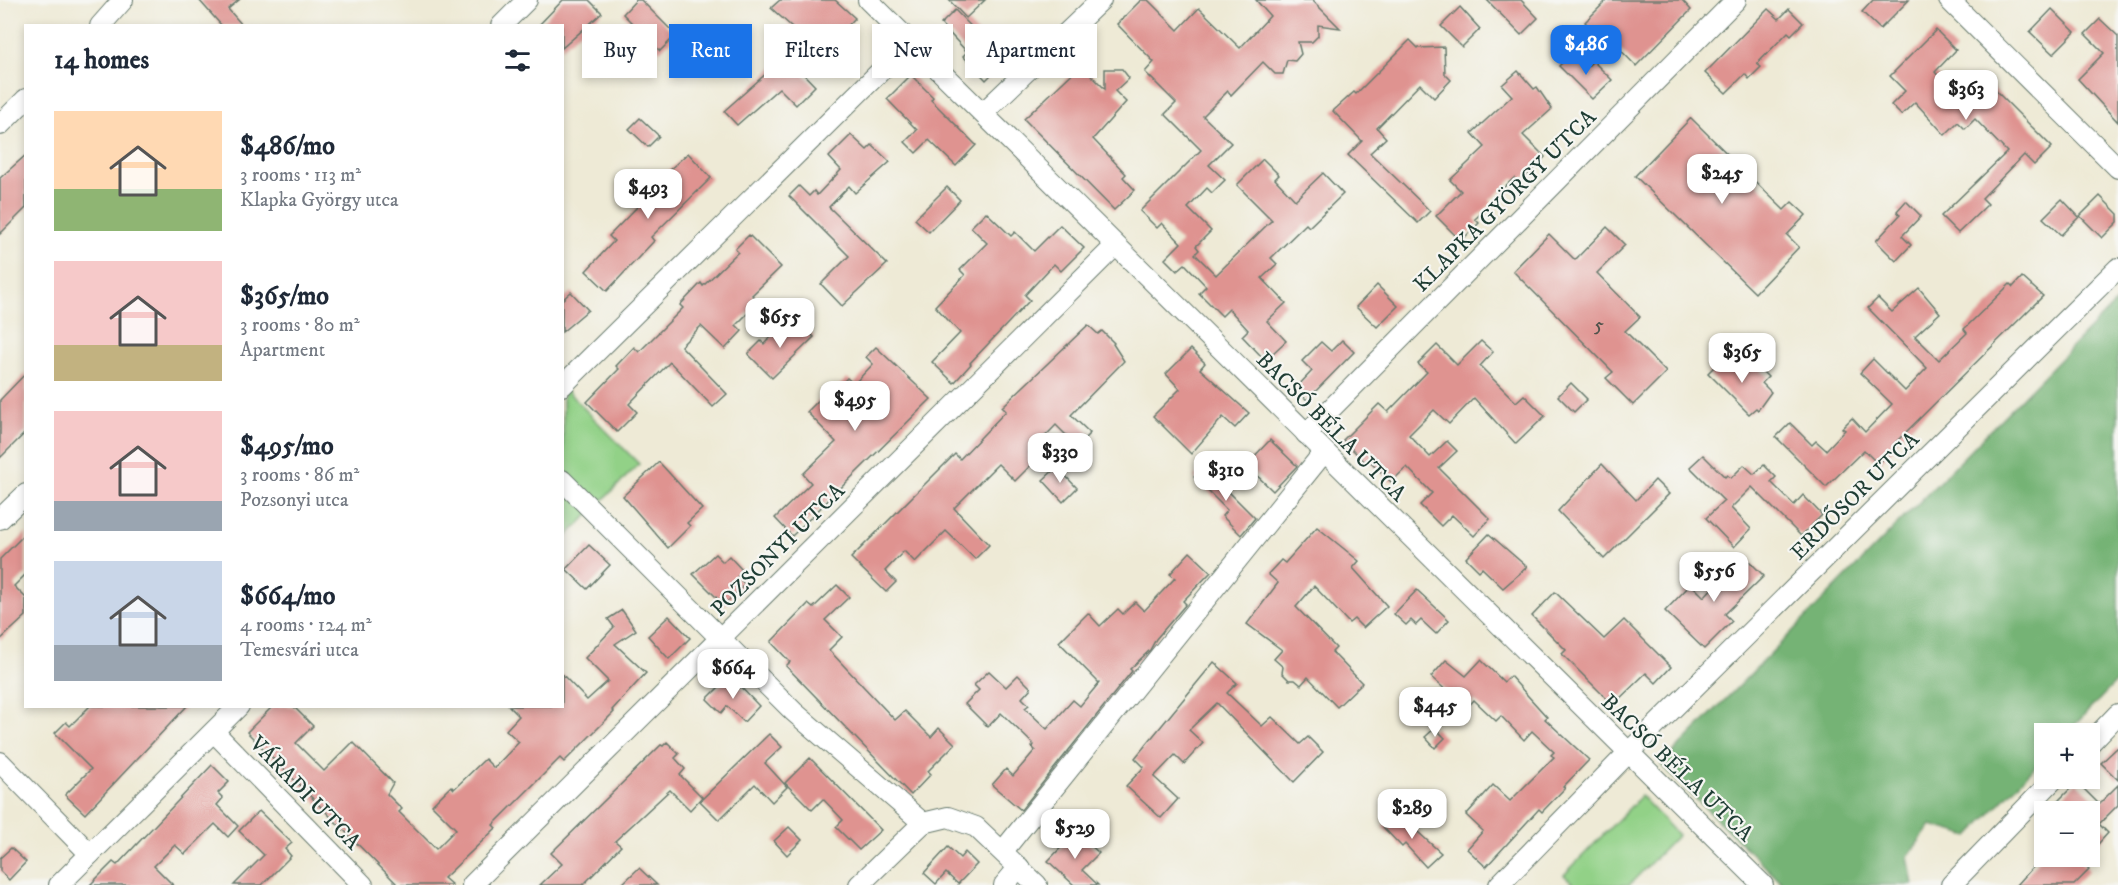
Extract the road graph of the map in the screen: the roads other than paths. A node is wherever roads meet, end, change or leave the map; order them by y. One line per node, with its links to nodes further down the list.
1 (123, 0): 7 (street)
2 (527, 0): 8 (street)
3 (868, 0): 9 (street, BACSÓ BÉLA UTCA)
4 (1101, 0): 13 (street)
5 (1736, 0): 19 (street, KLAPKA GYÖRGY UTCA)
6 (1949, 0): 15 (street)
7 (109, 23)
8 (503, 24)
9 (892, 24)
10 (874, 78): 18 (street)
11 (948, 78): 13 (street, BACSÓ BÉLA UTCA)
12 (24, 101): 14 (street)
13 (983, 112): 16 (street, BACSÓ BÉLA UTCA)
14 (0, 124)
15 (2118, 168)
16 (1115, 246): 19 (street, BACSÓ BÉLA UTCA); 24 (street, POZSONYI UTCA)
17 (2118, 268): 29 (street, ERDŐSOR UTCA)
18 (564, 384)
19 (1306, 434): 20 (street, BACSÓ BÉLA UTCA)
20 (1324, 452): 29 (street, BACSÓ BÉLA UTCA); 33 (street)
21 (564, 482): 24 (street)
22 (24, 496): 23 (street)
23 (0, 519)
24 (720, 638): 32 (street); 38 (street, POZSONYI UTCA)
25 (237, 708): 27 (street)
26 (2118, 714): 28 (street)
27 (214, 732): 34 (street); 37 (street, VÁRADI UTCA)
28 (2100, 733)
29 (1628, 753): 42 (street, ERDŐSOR UTCA); 43 (street, BACSÓ BÉLA UTCA)
30 (0, 762): 34 (street)
31 (2044, 789): 44 (street)
32 (923, 823): 33 (street); 39 (street)
33 (1003, 851): 35 (street)
34 (90, 854): 36 (street)
35 (1019, 867): 40 (street); 41 (street)
36 (59, 885)
37 (363, 885)
38 (472, 885)
39 (859, 885)
40 (1004, 885)
41 (1037, 885)
42 (1499, 885)
43 (1763, 885)
44 (1951, 885)

